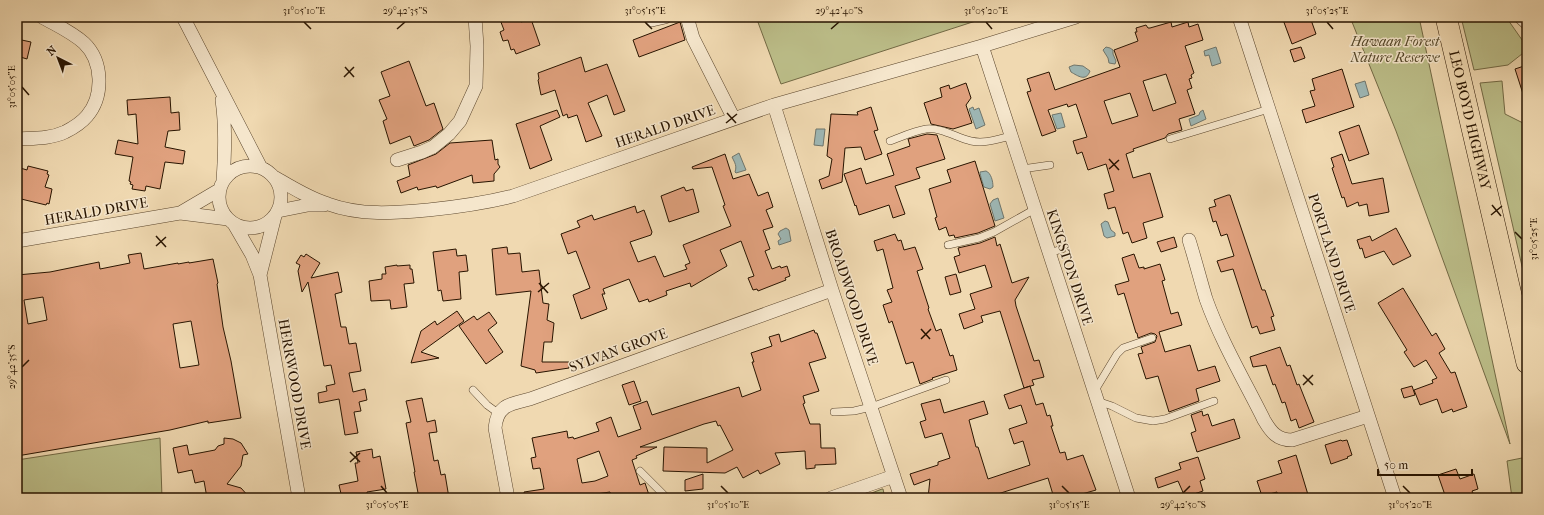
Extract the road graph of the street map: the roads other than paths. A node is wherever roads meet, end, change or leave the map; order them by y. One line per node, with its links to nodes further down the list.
1 (42, 17): 18 (street)
2 (183, 17): 13 (street)
3 (475, 17): 21 (street)
4 (650, 17): 5 (street)
5 (665, 17)
6 (687, 17): 16 (street)
7 (1076, 17): 12 (street, HERALD DRIVE)
8 (1239, 17): 15 (street, PORTLAND DRIVE)
9 (1446, 17): 38 (main road, LEO BOYD HIGHWAY)
10 (1516, 17): 11 (lane)
11 (1527, 27)
12 (982, 46): 14 (street, HERALD DRIVE); 17 (street, KINGSTON DRIVE)
13 (220, 88): 23 (street); 26 (street)
14 (774, 105): 16 (street, HERALD DRIVE); 36 (street, BROADWOOD DRIVE)
15 (1269, 109): 19 (lane); 46 (street, PORTLAND DRIVE)
16 (734, 119): 27 (street, HERALD DRIVE)
17 (1011, 136): 20 (lane); 24 (street, KINGSTON DRIVE)
18 (17, 139)
19 (1170, 139)
20 (890, 141)
21 (397, 160)
22 (1050, 165): 24 (lane)
23 (260, 166): 25 (street); 26 (street)
24 (1022, 168): 28 (street, KINGSTON DRIVE)
25 (276, 178): 27 (street, HERALD DRIVE); 30 (street)
26 (221, 185): 29 (street, HERALD DRIVE); 31 (street)
27 (328, 204): 30 (street, HERALD DRIVE)
28 (1035, 209): 34 (lane); 41 (street, KINGSTON DRIVE)
29 (180, 213): 31 (street, HERALD DRIVE); 33 (street, HERALD DRIVE)
30 (277, 214): 31 (street); 35 (street, HERRWOOD DRIVE)
31 (231, 222): 35 (street, HERRWOOD DRIVE)
32 (1190, 240): 46 (street)
33 (17, 241)
34 (948, 245)
35 (260, 275): 49 (street, HERRWOOD DRIVE)
36 (832, 290): 43 (street, BROADWOOD DRIVE); 45 (street, SYLVAN GROVE)
37 (1152, 338): 41 (lane)
38 (1527, 363)
39 (946, 380): 43 (lane)
40 (473, 390): 45 (lane)
41 (1096, 396): 42 (lane); 54 (street, KINGSTON DRIVE)
42 (1214, 401)
43 (871, 407): 44 (lane); 48 (street, BROADWOOD DRIVE)
44 (834, 412)
45 (498, 413): 50 (street)
46 (1368, 416): 55 (street, PORTLAND DRIVE)
47 (640, 471): 51 (lane)
48 (894, 476): 52 (street); 53 (street, BROADWOOD DRIVE)
49 (299, 498)
50 (508, 498)
51 (667, 498)
52 (831, 498)
53 (901, 498)
54 (1129, 498)
55 (1395, 498)

